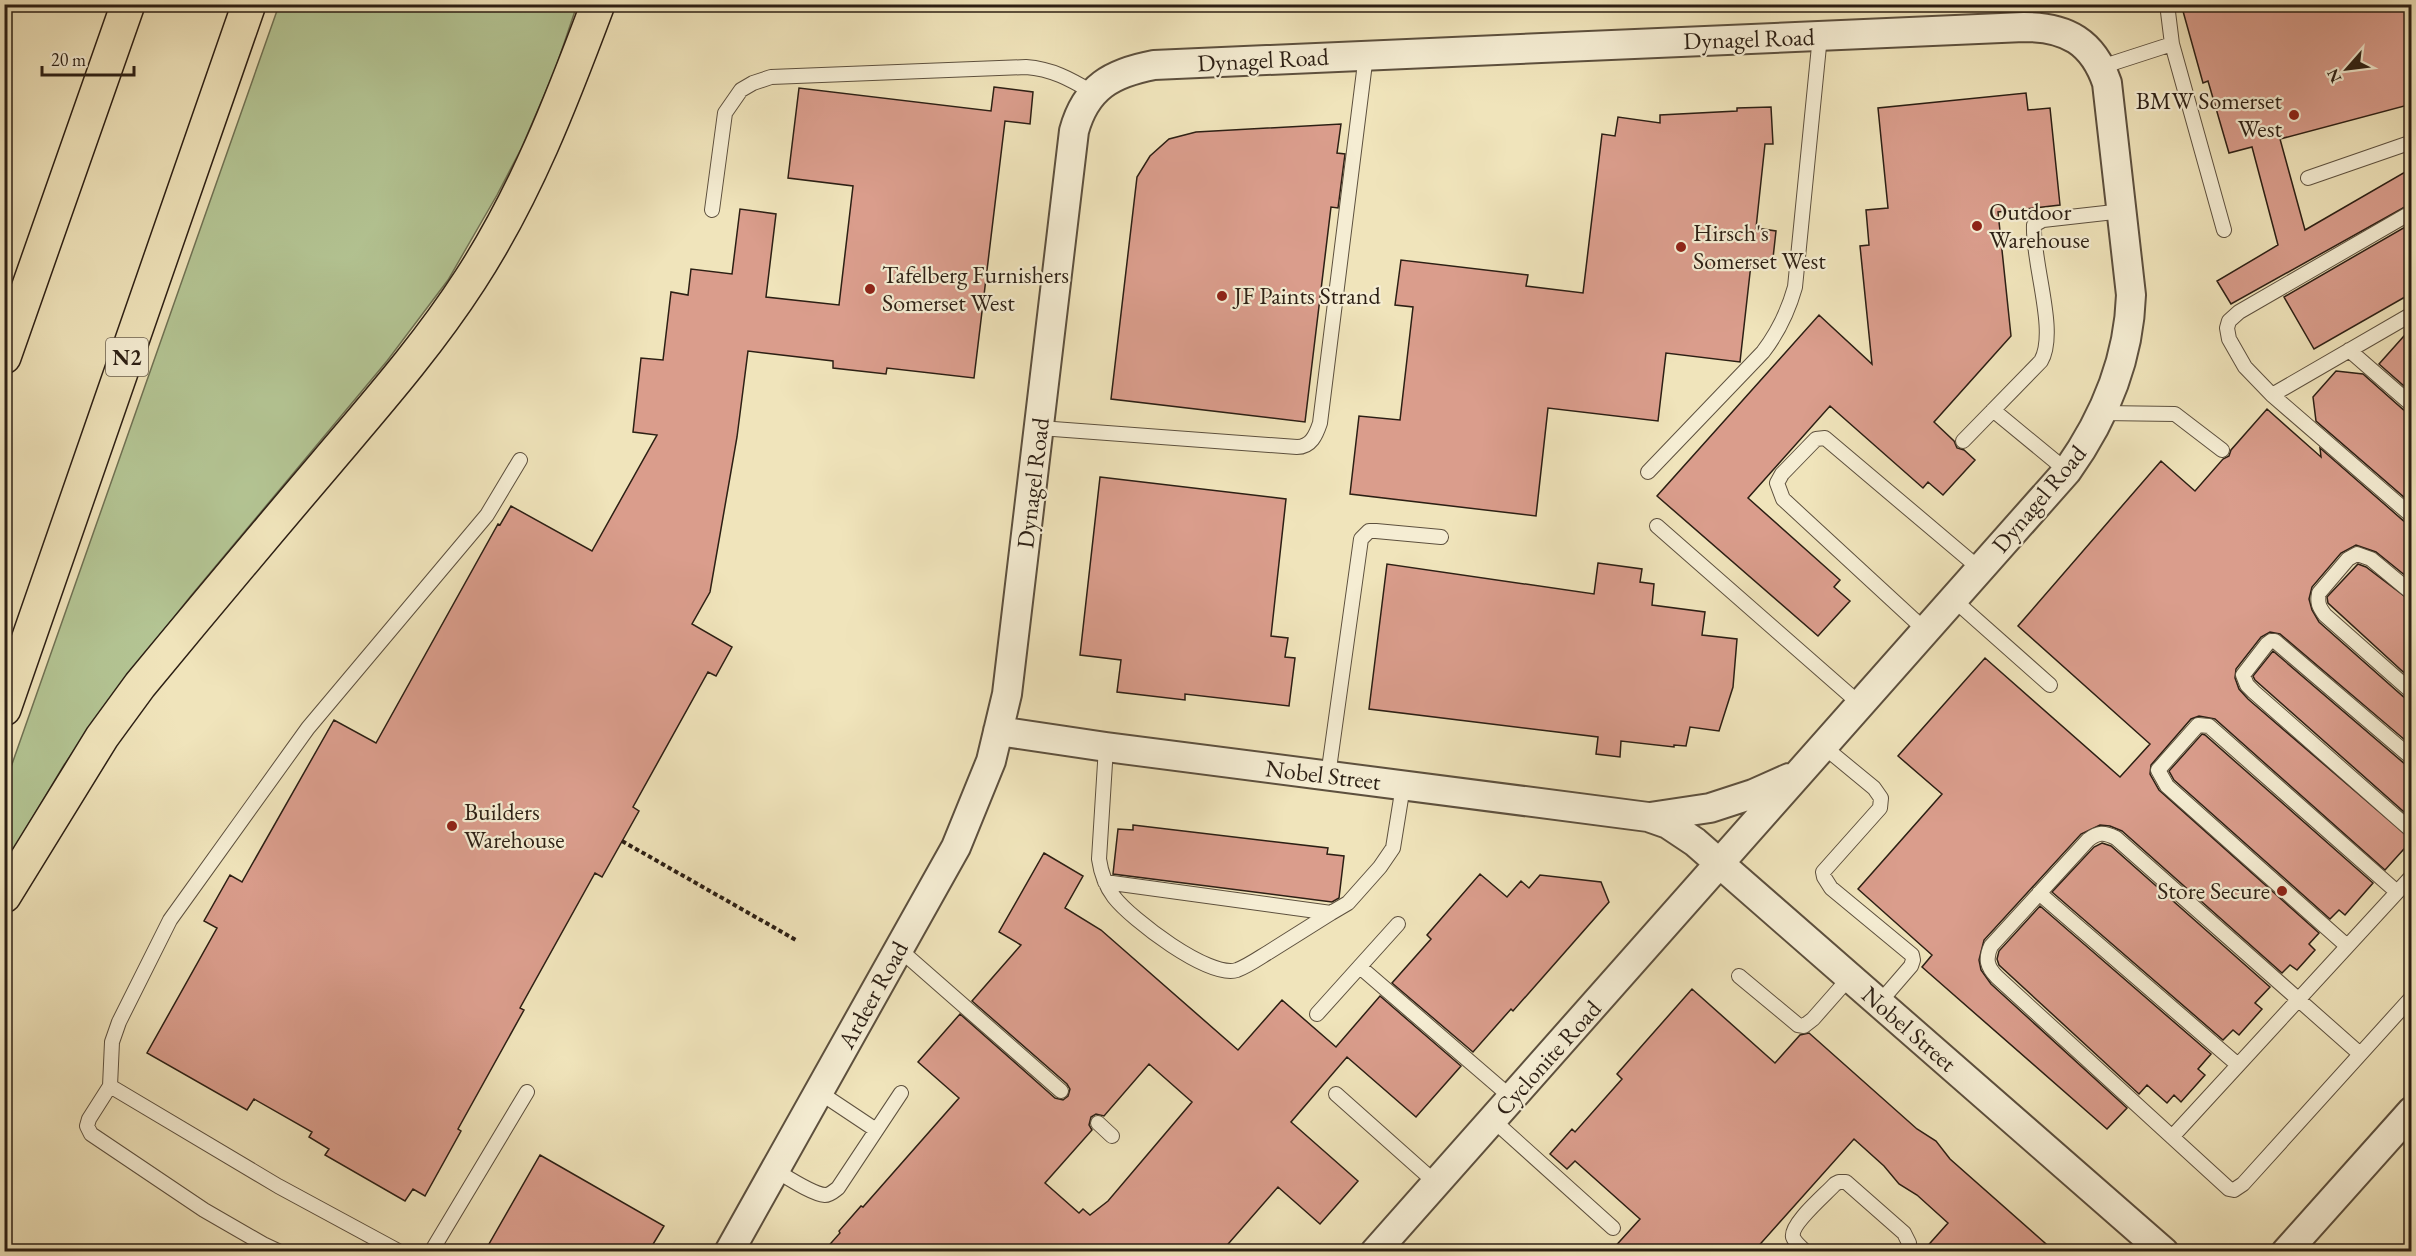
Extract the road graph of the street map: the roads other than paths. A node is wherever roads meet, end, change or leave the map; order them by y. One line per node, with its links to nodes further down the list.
1 (128, 4): 18 (highway)
2 (249, 4): 39 (highway, N2)
3 (598, 4): 54 (highway)
4 (2167, 4): 6 (lane)
5 (1820, 36): 7 (street, Dynagel Road); 8 (street, Dynagel Road); 27 (lane)
6 (2172, 44): 8 (lane); 15 (lane)
7 (1366, 55): 9 (street, Dynagel Road); 23 (lane)
8 (2101, 67): 13 (street, Dynagel Road)
9 (1092, 92): 12 (lane); 23 (street, Dynagel Road)
10 (2412, 142): 11 (lane)
11 (2308, 178)
12 (712, 210)
13 (2122, 211): 21 (lane); 22 (street, Dynagel Road)
14 (2412, 212): 19 (lane)
15 (2224, 230)
16 (2412, 314): 17 (lane)
17 (2349, 350): 19 (lane); 20 (lane)
18 (4, 357)
19 (2272, 395): 29 (lane)
20 (2412, 405)
21 (1993, 410): 24 (lane); 28 (lane)
22 (2103, 413): 25 (lane); 28 (street, Dynagel Road)
23 (1040, 428): 40 (street, Dynagel Road)
24 (1963, 441)
25 (2222, 450)
26 (520, 460): 68 (lane)
27 (1648, 471)
28 (2067, 471): 32 (street, Dynagel Road)
29 (2412, 516)
30 (1657, 526): 38 (lane)
31 (1441, 537): 45 (lane)
32 (1980, 569): 34 (street, Dynagel Road); 35 (lane)
33 (2412, 593): 37 (lane)
34 (1953, 599): 35 (street, Dynagel Road); 36 (lane)
35 (1925, 630): 38 (street, Dynagel Road)
36 (2050, 685)
37 (2412, 692)
38 (1860, 704): 41 (street, Dynagel Road)
39 (4, 709)
40 (998, 731): 42 (street, Nobel Street); 58 (street, Ardeer Road)
41 (1823, 746): 44 (street, Dynagel Road); 64 (lane)
42 (1106, 747): 45 (street, Nobel Street); 51 (lane)
43 (2412, 758): 48 (lane)
44 (1796, 775): 47 (street, Nobel Street); 49 (street, Dynagel Road)
45 (1328, 776): 46 (street, Nobel Street)
46 (1403, 786): 47 (street, Nobel Street); 55 (lane)
47 (1648, 817): 49 (street, Nobel Street)
48 (2412, 831)
49 (1720, 864): 61 (street, Nobel Street); 74 (street, Cyclonite Road)
50 (2412, 876): 52 (lane)
51 (1105, 882): 55 (lane); 55 (lane)
52 (2397, 892): 57 (lane); 57 (lane)
53 (2040, 893): 63 (lane); 67 (lane); 80 (lane)
54 (4, 896)
55 (1331, 913)
56 (1398, 924): 59 (lane)
57 (2347, 946): 63 (lane)
58 (898, 949): 69 (lane); 71 (street, Ardeer Road)
59 (1360, 967): 65 (lane); 74 (lane)
60 (1739, 976): 61 (lane)
61 (1850, 977): 64 (street, Nobel Street)
62 (2412, 997): 66 (lane)
63 (2298, 1000): 66 (lane); 67 (lane)
64 (1879, 1003): 91 (street, Nobel Street)
65 (1317, 1014)
66 (2360, 1054): 80 (lane)
67 (2238, 1065): 80 (lane)
68 (110, 1086): 84 (lane); 85 (lane)
69 (1061, 1091)
70 (527, 1092): 86 (lane)
71 (819, 1092): 78 (lane); 81 (street, Ardeer Road)
72 (901, 1093): 78 (lane)
73 (1336, 1094): 82 (lane)
74 (1512, 1098): 76 (street, Cyclonite Road)
75 (2412, 1110): 92 (street)
76 (1493, 1120): 82 (street, Cyclonite Road); 83 (lane)
77 (1098, 1123): 79 (lane)
78 (876, 1130): 81 (lane)
79 (1112, 1136)
80 (2172, 1137)
81 (775, 1170): 87 (street, Ardeer Road)
82 (1436, 1184): 88 (street, Cyclonite Road)
83 (1613, 1228)
84 (280, 1251)
85 (400, 1251)
86 (431, 1251)
87 (729, 1251)
88 (1375, 1251)
89 (1806, 1251): 90 (lane)
90 (1908, 1251)
91 (2164, 1251)
92 (2286, 1251)

